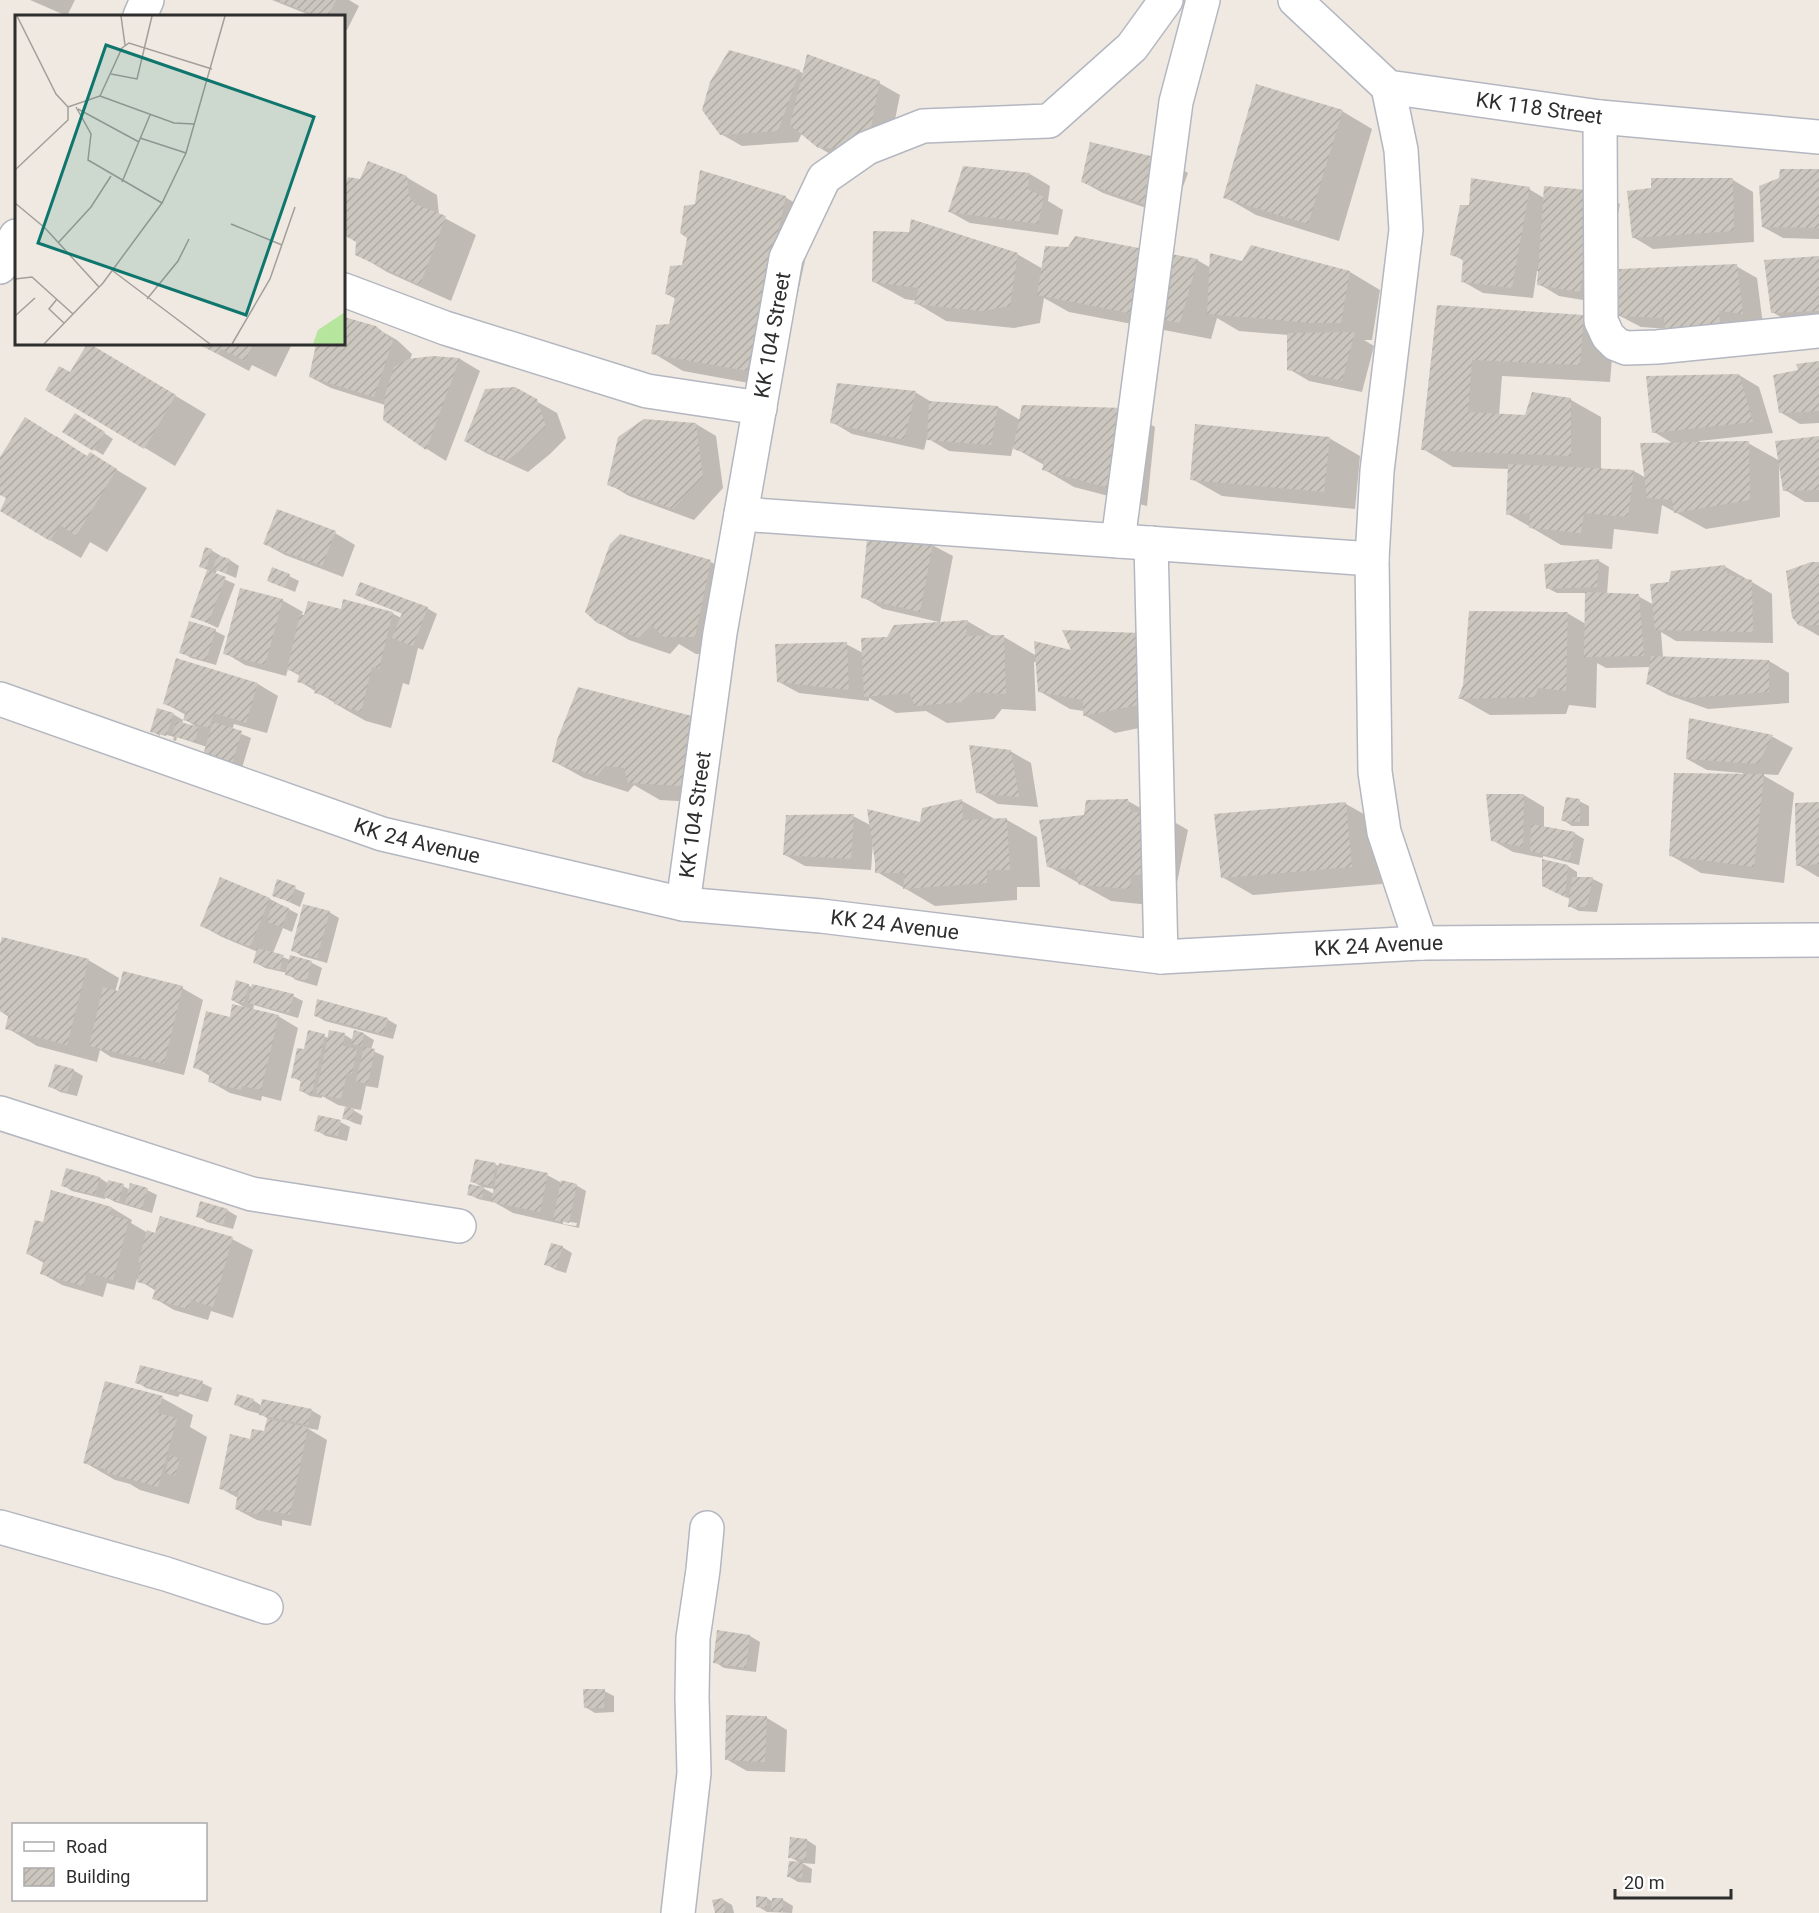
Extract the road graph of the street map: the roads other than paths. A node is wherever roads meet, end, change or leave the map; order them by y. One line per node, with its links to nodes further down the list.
1 (147, 0): 5 (street)
2 (1166, 0): 13 (street, KK 104 Street)
3 (1203, 0): 15 (street)
4 (1295, 0): 6 (street)
5 (140, 15)
6 (1388, 87): 7 (street, KK 118 Street); 17 (street)
7 (1600, 117): 8 (street, KK 118 Street); 12 (street)
8 (1819, 137)
9 (15, 238): 10 (street)
10 (0, 267)
11 (345, 290): 13 (street)
12 (1819, 331)
13 (760, 408): 14 (street, KK 104 Street)
14 (741, 514): 15 (street); 19 (street, KK 104 Street)
15 (1118, 541): 16 (street)
16 (1151, 543): 17 (street); 22 (street)
17 (1372, 559): 21 (street)
18 (0, 699): 19 (street, KK 24 Avenue)
19 (683, 904): 22 (street, KK 24 Avenue)
20 (1819, 940): 21 (street, KK 24 Avenue)
21 (1421, 943): 22 (street, KK 24 Avenue)
22 (1161, 957)
23 (0, 1113): 24 (street)
24 (459, 1226)
25 (0, 1527): 27 (street)
26 (707, 1528): 28 (street)
27 (266, 1607)
28 (678, 1913)

